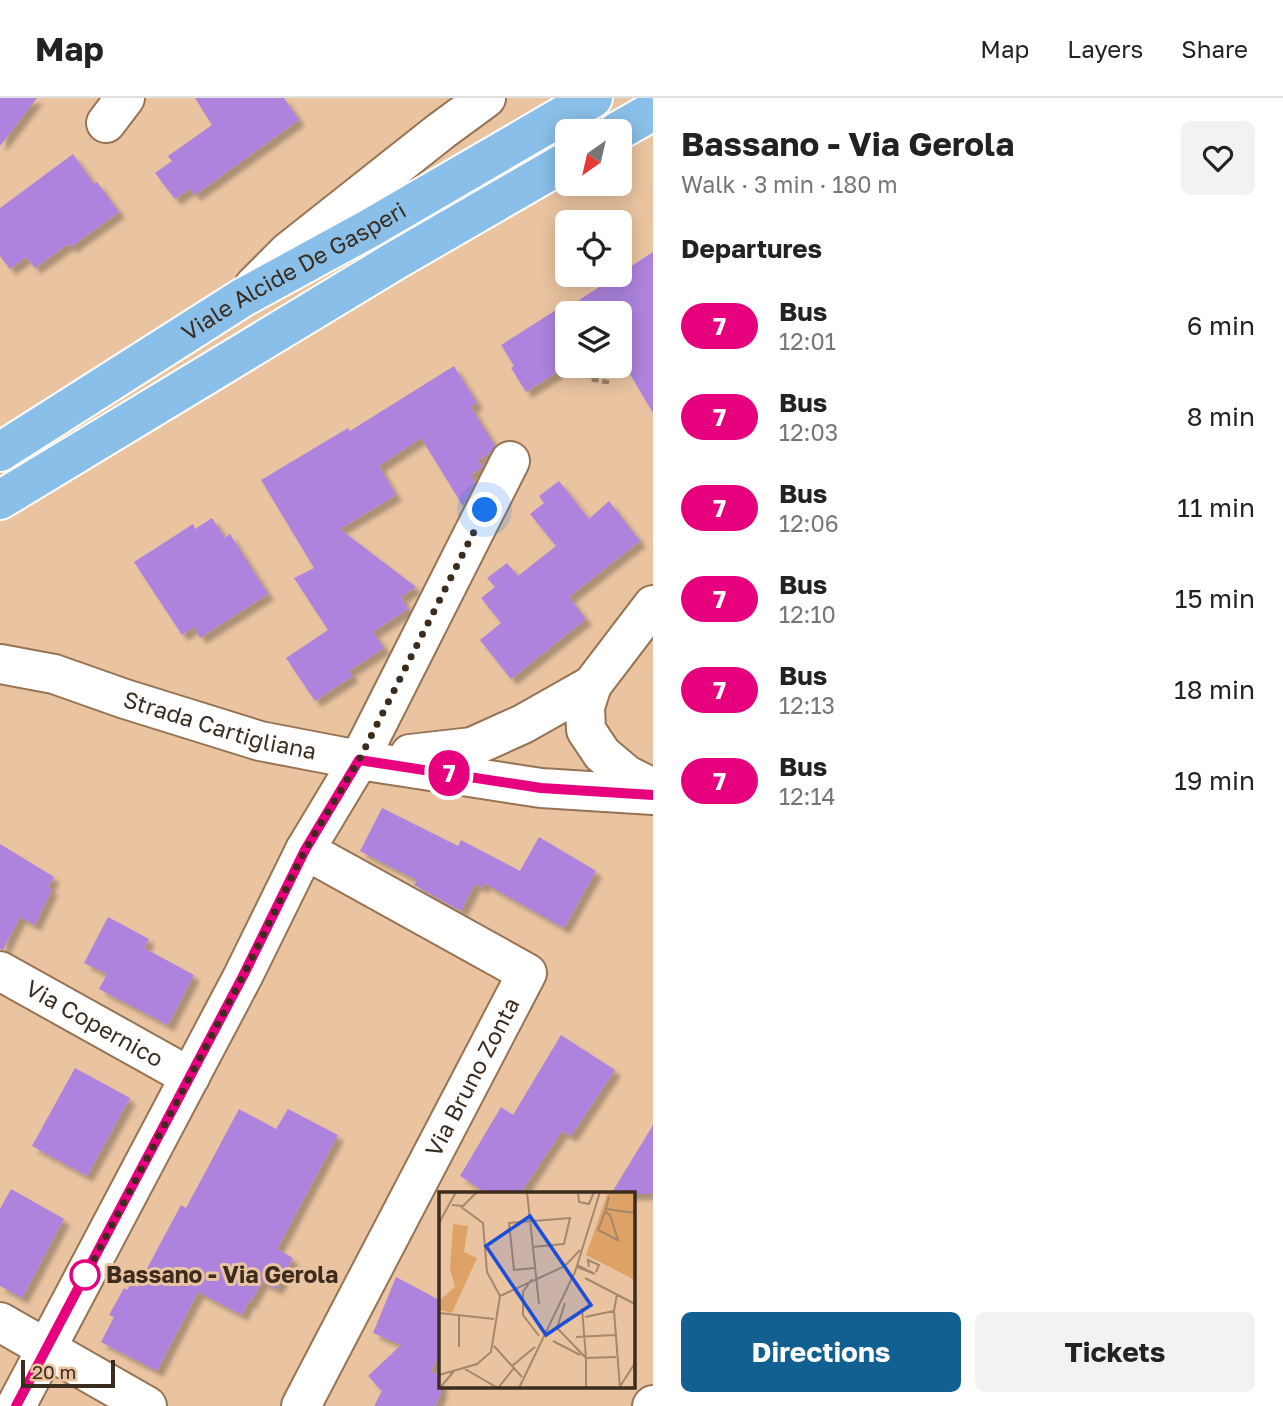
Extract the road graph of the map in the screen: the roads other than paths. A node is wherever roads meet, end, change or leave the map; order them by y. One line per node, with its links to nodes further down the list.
1 (486, 98): 6 (street)
2 (593, 98): 6 (main road, Viale Alcide De Gasperi)
3 (653, 111): 4 (main road)
4 (632, 123)
5 (555, 168): 9 (main road, Viale Alcide De Gasperi)
6 (242, 299): 7 (main road, Viale Alcide De Gasperi)
7 (0, 452)
8 (510, 461): 13 (street)
9 (0, 500)
10 (653, 605): 12 (street)
11 (0, 664): 13 (street, Strada Cartigliana)
12 (592, 685): 13 (street); 14 (street)
13 (359, 760): 15 (street, Strada Cartigliana); 16 (street)
14 (653, 788)
15 (653, 795)
16 (305, 850): 18 (street); 23 (street, Via Bruno Zonta)
17 (0, 971): 18 (street, Via Copernico)
18 (190, 1077): 20 (street)
19 (0, 1322): 20 (street)
20 (46, 1350): 21 (street); 22 (street)
21 (16, 1406)
22 (147, 1406)
23 (301, 1406)

